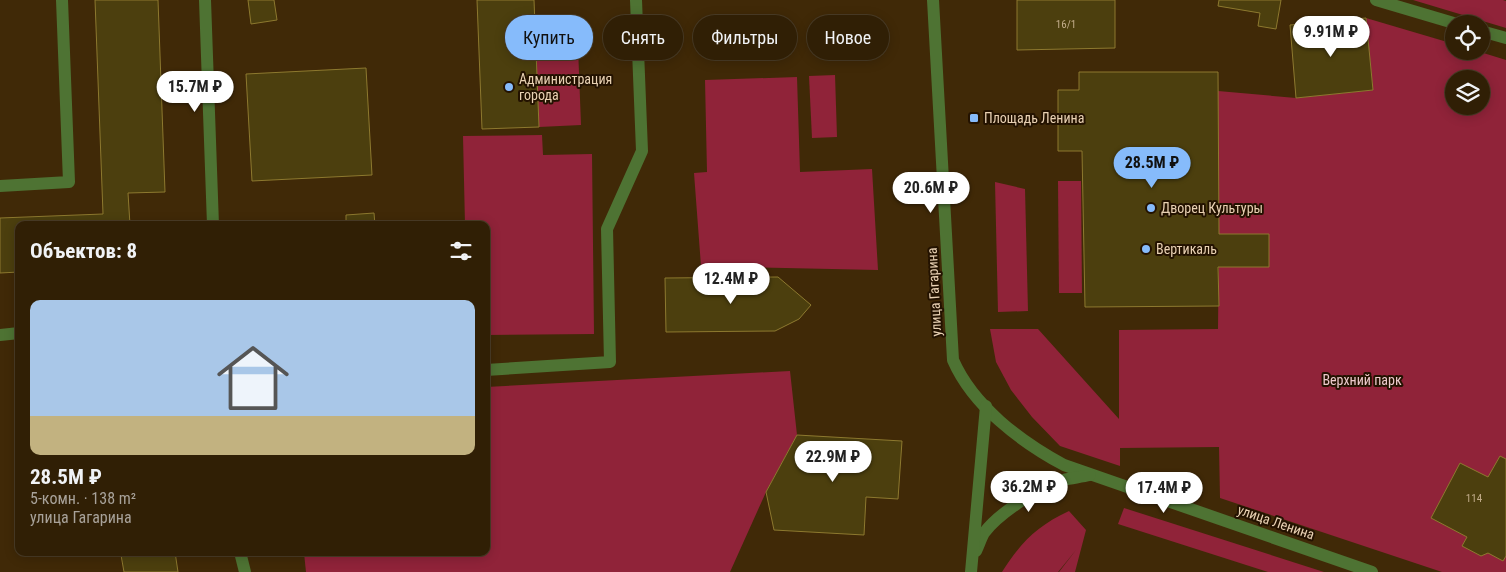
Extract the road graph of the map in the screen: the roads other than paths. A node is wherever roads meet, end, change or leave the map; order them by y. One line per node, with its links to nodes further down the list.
1 (62, 0): 9 (street)
2 (205, 0): 10 (street)
3 (636, 0): 13 (street)
4 (933, 0): 14 (street, улица Гагарина)
5 (1377, 0): 6 (street)
6 (1445, 20)
7 (1490, 34): 8 (street)
8 (1506, 38)
9 (0, 186)
10 (213, 221)
11 (15, 333): 12 (street)
12 (0, 335)
13 (490, 370)
14 (986, 406): 15 (street, улица Ленина); 17 (street)
15 (1092, 474): 17 (street); 19 (street, улица Ленина)
16 (241, 556): 18 (street)
17 (971, 566)
18 (245, 572)
19 (1372, 572)

